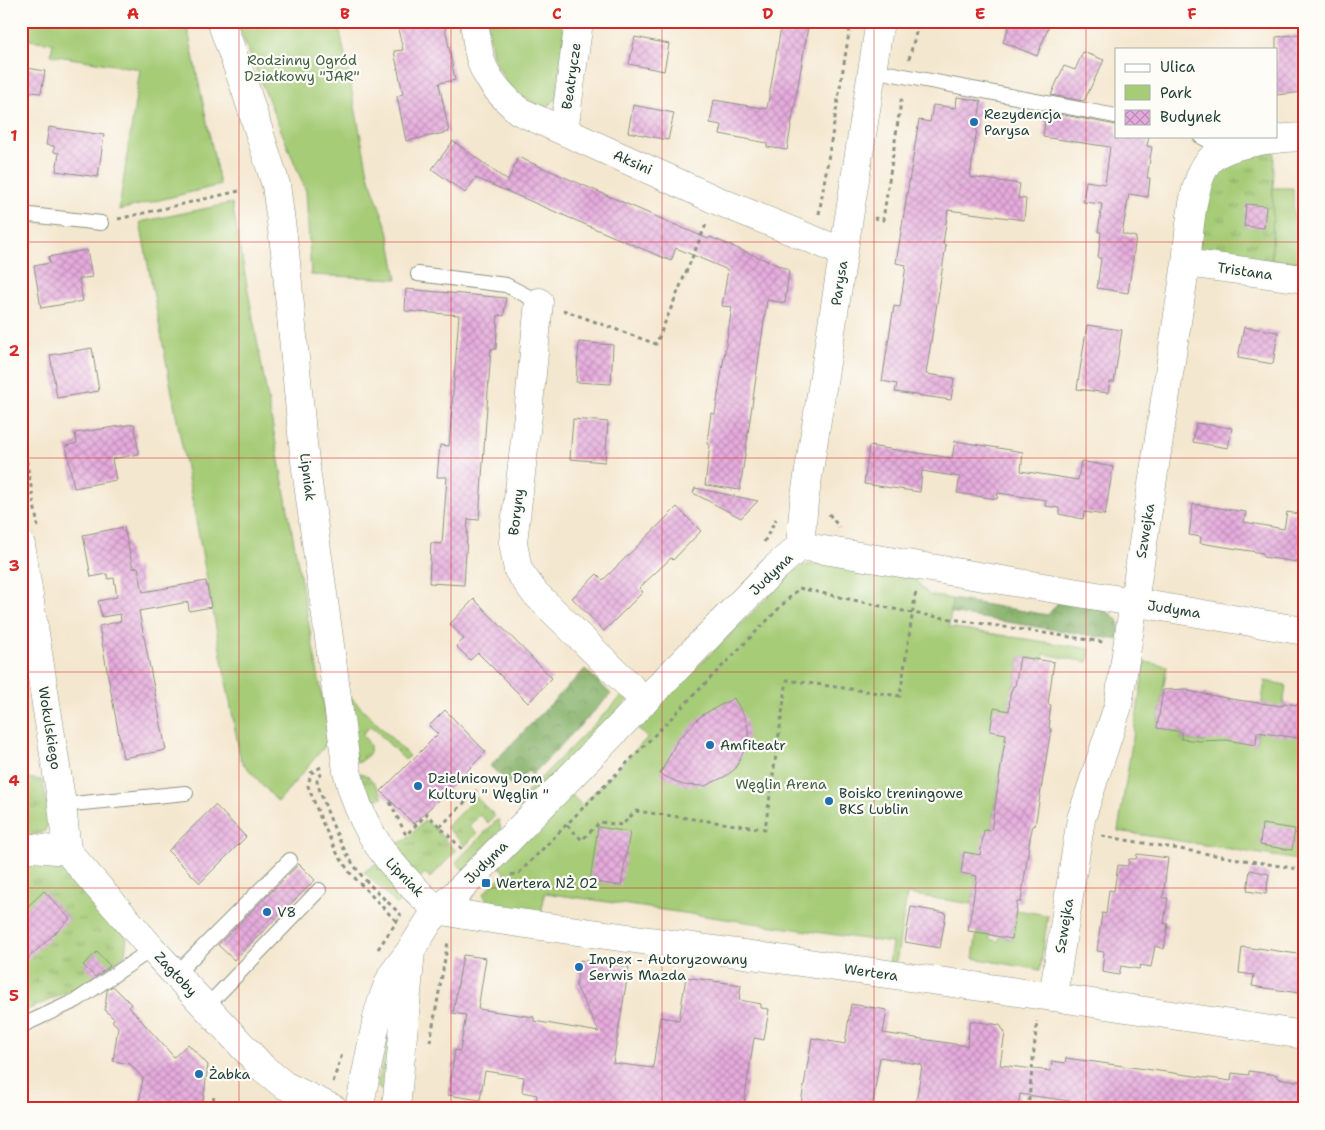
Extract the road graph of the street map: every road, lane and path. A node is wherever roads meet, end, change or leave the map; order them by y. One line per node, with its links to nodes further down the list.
1 (221, 21): 35 (street, Lipniak)
2 (474, 21): 10 (street, Aksini)
3 (579, 21): 10 (street, Beatrycze)
4 (851, 21): 19 (path)
5 (880, 21): 7 (street, Parysa)
6 (919, 21): 8 (path)
7 (872, 70): 8 (lane); 20 (street, Parysa)
8 (904, 76): 9 (lane); 17 (path)
9 (1115, 116)
10 (564, 131): 15 (street, Aksini)
11 (1304, 137): 13 (street, Szwejka)
12 (1204, 138): 13 (lane)
13 (1226, 150): 21 (street, Szwejka)
14 (239, 191): 18 (path)
15 (716, 200): 19 (street, Aksini); 24 (path)
16 (21, 214): 18 (lane)
17 (868, 217)
18 (101, 223)
19 (816, 240): 20 (street, Aksini)
20 (843, 252): 27 (street, Parysa)
21 (1186, 263): 23 (street, Tristana); 30 (street, Szwejka)
22 (418, 274): 24 (lane)
23 (1304, 279)
24 (539, 302): 34 (street, Boryny)
25 (777, 513): 28 (path)
26 (21, 545): 39 (street, Wokulskiego)
27 (800, 546): 30 (street, Judyma); 34 (street, Judyma)
28 (761, 548)
29 (917, 582): 31 (path)
30 (1134, 603): 32 (street, Judyma); 33 (street, Szwejka)
31 (912, 612): 33 (path); 40 (path); 40 (path)
32 (1304, 630)
33 (1128, 646): 59 (street, Szwejka)
34 (645, 701): 52 (street, Judyma)
35 (345, 760): 52 (street, Lipniak); 53 (path)
36 (478, 789): 41 (path)
37 (186, 793): 39 (lane)
38 (390, 802): 41 (path)
39 (62, 805): 45 (street, Wokulskiego)
40 (567, 825): 50 (path)
41 (440, 827): 46 (path)
42 (1101, 836): 49 (path)
43 (470, 844): 46 (path)
44 (21, 847): 45 (street)
45 (67, 851): 55 (street, Zagłoby)
46 (464, 851): 47 (path)
47 (457, 857)
48 (290, 860): 58 (lane)
49 (1304, 870)
50 (508, 875)
51 (319, 890): 60 (lane)
52 (429, 902): 53 (path); 56 (street, Judyma); 59 (street, Wertera)
53 (396, 920): 57 (path)
54 (452, 936): 63 (path)
55 (152, 948): 58 (street, Zagłoby); 61 (lane)
56 (411, 950): 68 (street, Judyma); 69 (street, Judyma)
57 (376, 952)
58 (176, 974): 60 (street, Zagłoby)
59 (1046, 1006): 62 (street, Wertera); 70 (path)
60 (206, 1007): 66 (street, Zagłoby)
61 (21, 1026)
62 (1304, 1035)
63 (430, 1044)
64 (343, 1051): 66 (path)
65 (214, 1096): 67 (path)
66 (330, 1107)
67 (212, 1109)
68 (359, 1109)
69 (396, 1109)
70 (1028, 1109)

